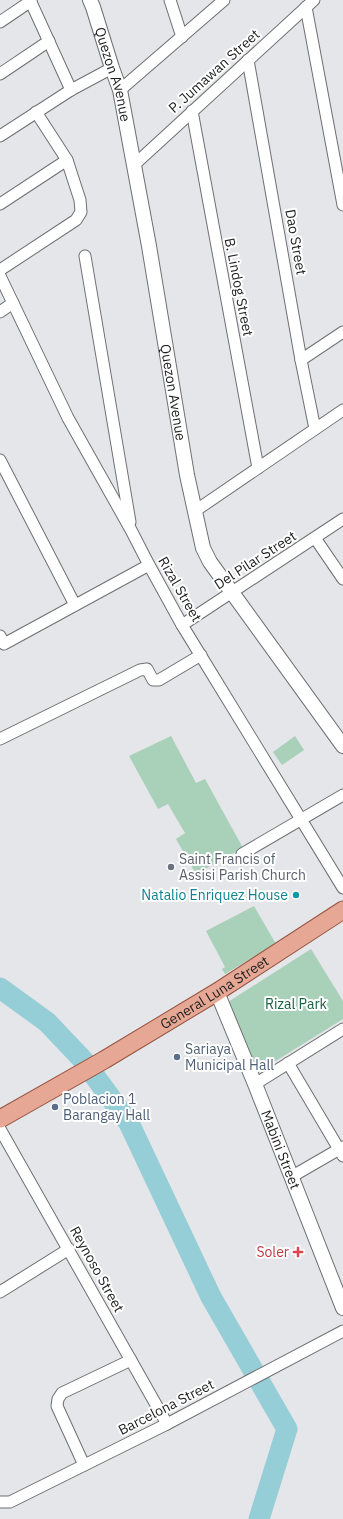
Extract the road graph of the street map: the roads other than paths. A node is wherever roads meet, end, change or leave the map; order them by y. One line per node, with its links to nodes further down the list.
1 (30, 0): 6 (street); 8 (street)
2 (90, 0): 10 (street, Quezon Avenue)
3 (170, 0): 7 (street)
4 (224, 0): 7 (street)
5 (310, 4): 9 (street, P. Jumawan Street); 20 (street)
6 (0, 22)
7 (182, 37): 13 (street)
8 (49, 42): 11 (street); 12 (street)
9 (248, 60): 14 (street, P. Jumawan Street); 27 (street, Dao Street)
10 (112, 68): 12 (street); 13 (street, Quezon Avenue)
11 (0, 74)
12 (71, 90): 15 (street)
13 (120, 90): 18 (street, Quezon Avenue)
14 (192, 111): 18 (street, P. Jumawan Street); 31 (street, B. Lindog Street)
15 (36, 112): 16 (street); 17 (street)
16 (0, 136)
17 (67, 160): 19 (street); 22 (street)
18 (134, 164): 32 (street, Quezon Avenue)
19 (0, 204)
20 (343, 205)
21 (84, 256): 34 (street)
22 (0, 270)
23 (0, 276): 24 (street, Rizal Street)
24 (11, 299): 25 (street); 34 (street, Rizal Street)
25 (0, 312)
26 (343, 332): 27 (street)
27 (301, 360): 29 (street, Dao Street)
28 (343, 410): 29 (street)
29 (315, 429): 31 (street)
30 (0, 460): 39 (street)
31 (258, 468): 32 (street)
32 (195, 511): 38 (street, Quezon Avenue)
33 (343, 520): 35 (street, Del Pilar Street)
34 (131, 530): 36 (street, Rizal Street)
35 (315, 538): 37 (street); 38 (street, Del Pilar Street)
36 (149, 565): 39 (street); 40 (street, Rizal Street)
37 (343, 579)
38 (232, 592): 40 (street, Del Pilar Street); 44 (street, Quezon Avenue)
39 (75, 605): 41 (street)
40 (182, 625): 42 (street, Rizal Street)
41 (0, 636)
42 (201, 655): 43 (street); 46 (street, Rizal Street)
43 (0, 739)
44 (343, 746)
45 (343, 795): 46 (street)
46 (302, 819): 47 (street); 48 (street, Rizal Street)
47 (242, 854)
48 (343, 888)
49 (343, 910): 50 (main road, General Luna Street)
50 (217, 992): 53 (street, Mabini Street); 54 (main road, General Luna Street)
51 (343, 1029): 52 (street)
52 (288, 1063): 53 (street); 56 (street)
53 (255, 1084): 57 (street, Mabini Street)
54 (0, 1119)
55 (0, 1129): 58 (street, Reynoso Street)
56 (342, 1151): 57 (street)
57 (291, 1177): 60 (street, Mabini Street)
58 (68, 1249): 59 (street); 62 (street, Reynoso Street)
59 (0, 1292)
60 (343, 1308)
61 (343, 1331): 63 (street, Barcelona Street)
62 (131, 1360): 63 (street, Reynoso Street); 64 (street)
63 (168, 1424): 64 (street, Barcelona Street)
64 (84, 1465): 65 (street, Barcelona Street)
65 (0, 1502)

